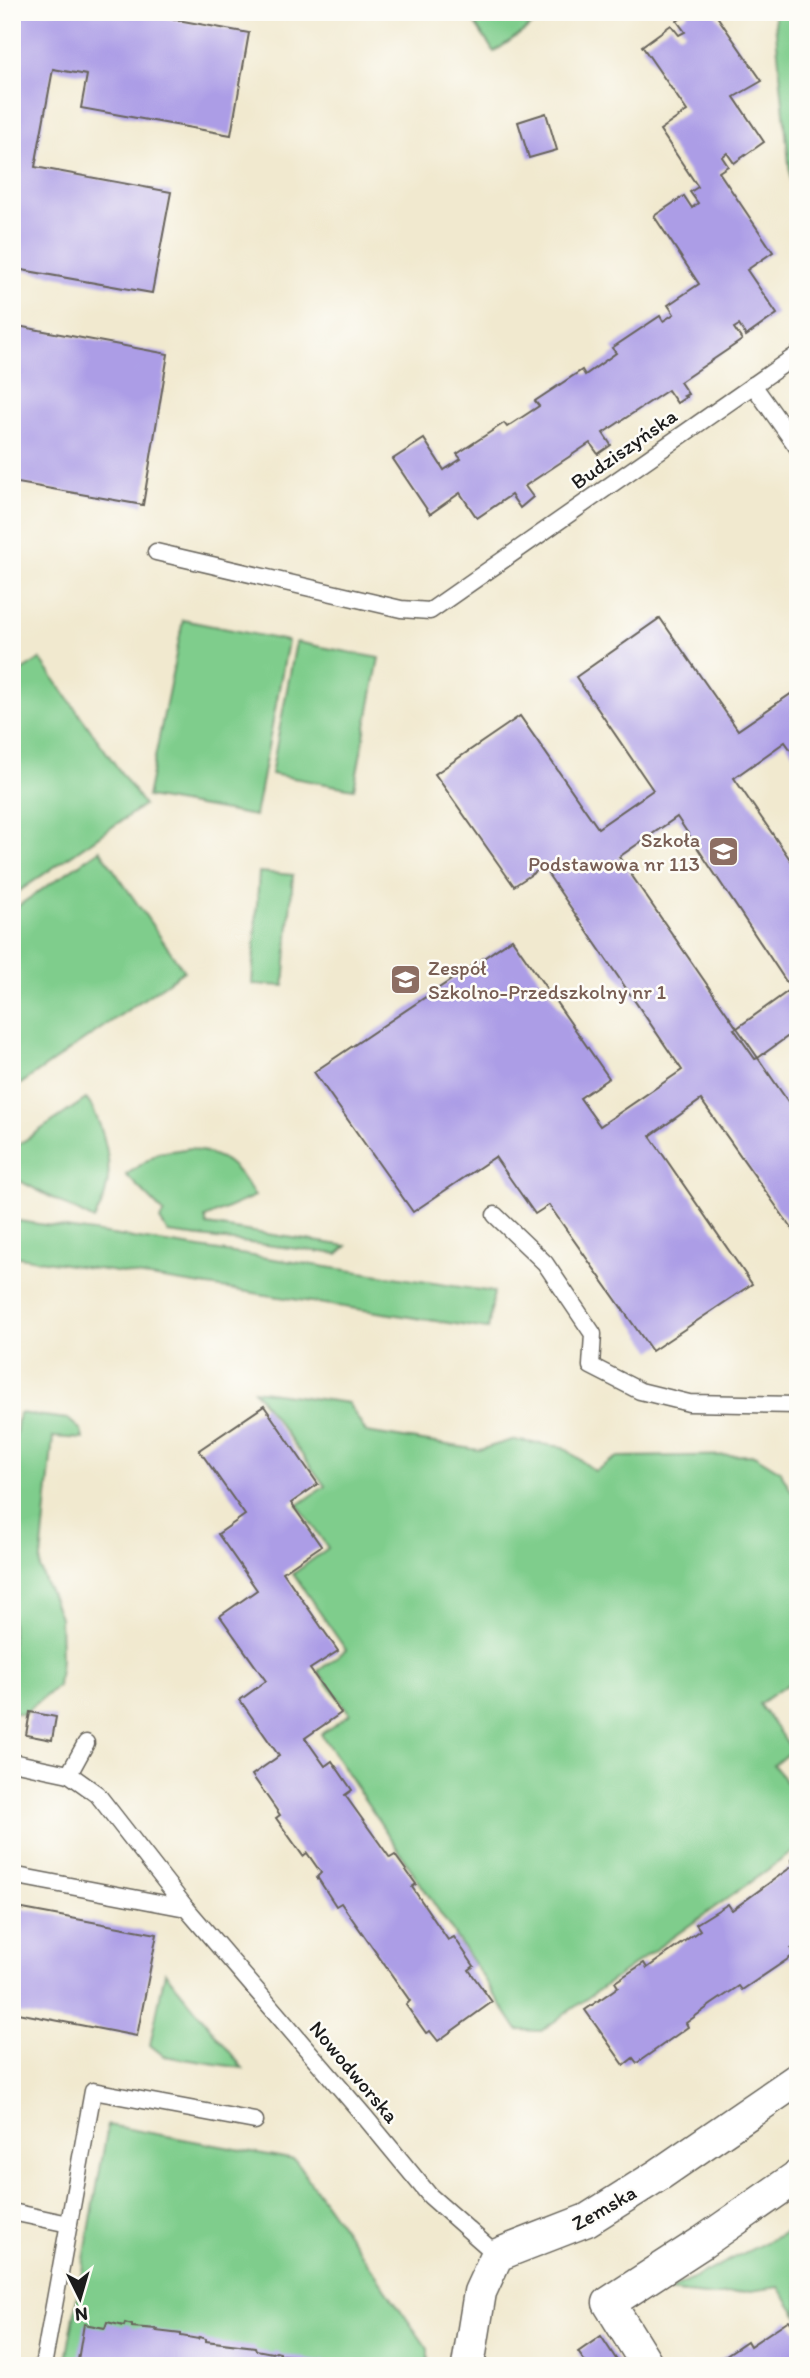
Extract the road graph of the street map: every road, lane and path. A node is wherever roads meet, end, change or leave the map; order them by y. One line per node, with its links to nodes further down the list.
1 (798, 354): 2 (lane, Budziszyńska)
2 (752, 385): 3 (lane); 4 (lane, Budziszyńska)
3 (798, 448)
4 (156, 552)
5 (495, 1215): 6 (lane)
6 (798, 1405)
7 (86, 1743): 9 (lane)
8 (12, 1762): 9 (lane, Nowodworska)
9 (69, 1774): 11 (lane, Nowodworska)
10 (12, 1875): 11 (lane)
11 (186, 1908): 17 (lane, Nowodworska)
12 (798, 2079): 17 (street, Zemska)
13 (255, 2121): 16 (lane)
14 (798, 2176): 20 (street)
15 (12, 2213): 16 (lane)
16 (69, 2224): 18 (lane)
17 (497, 2255): 19 (street)
18 (43, 2366)
19 (468, 2366)
20 (648, 2366)

